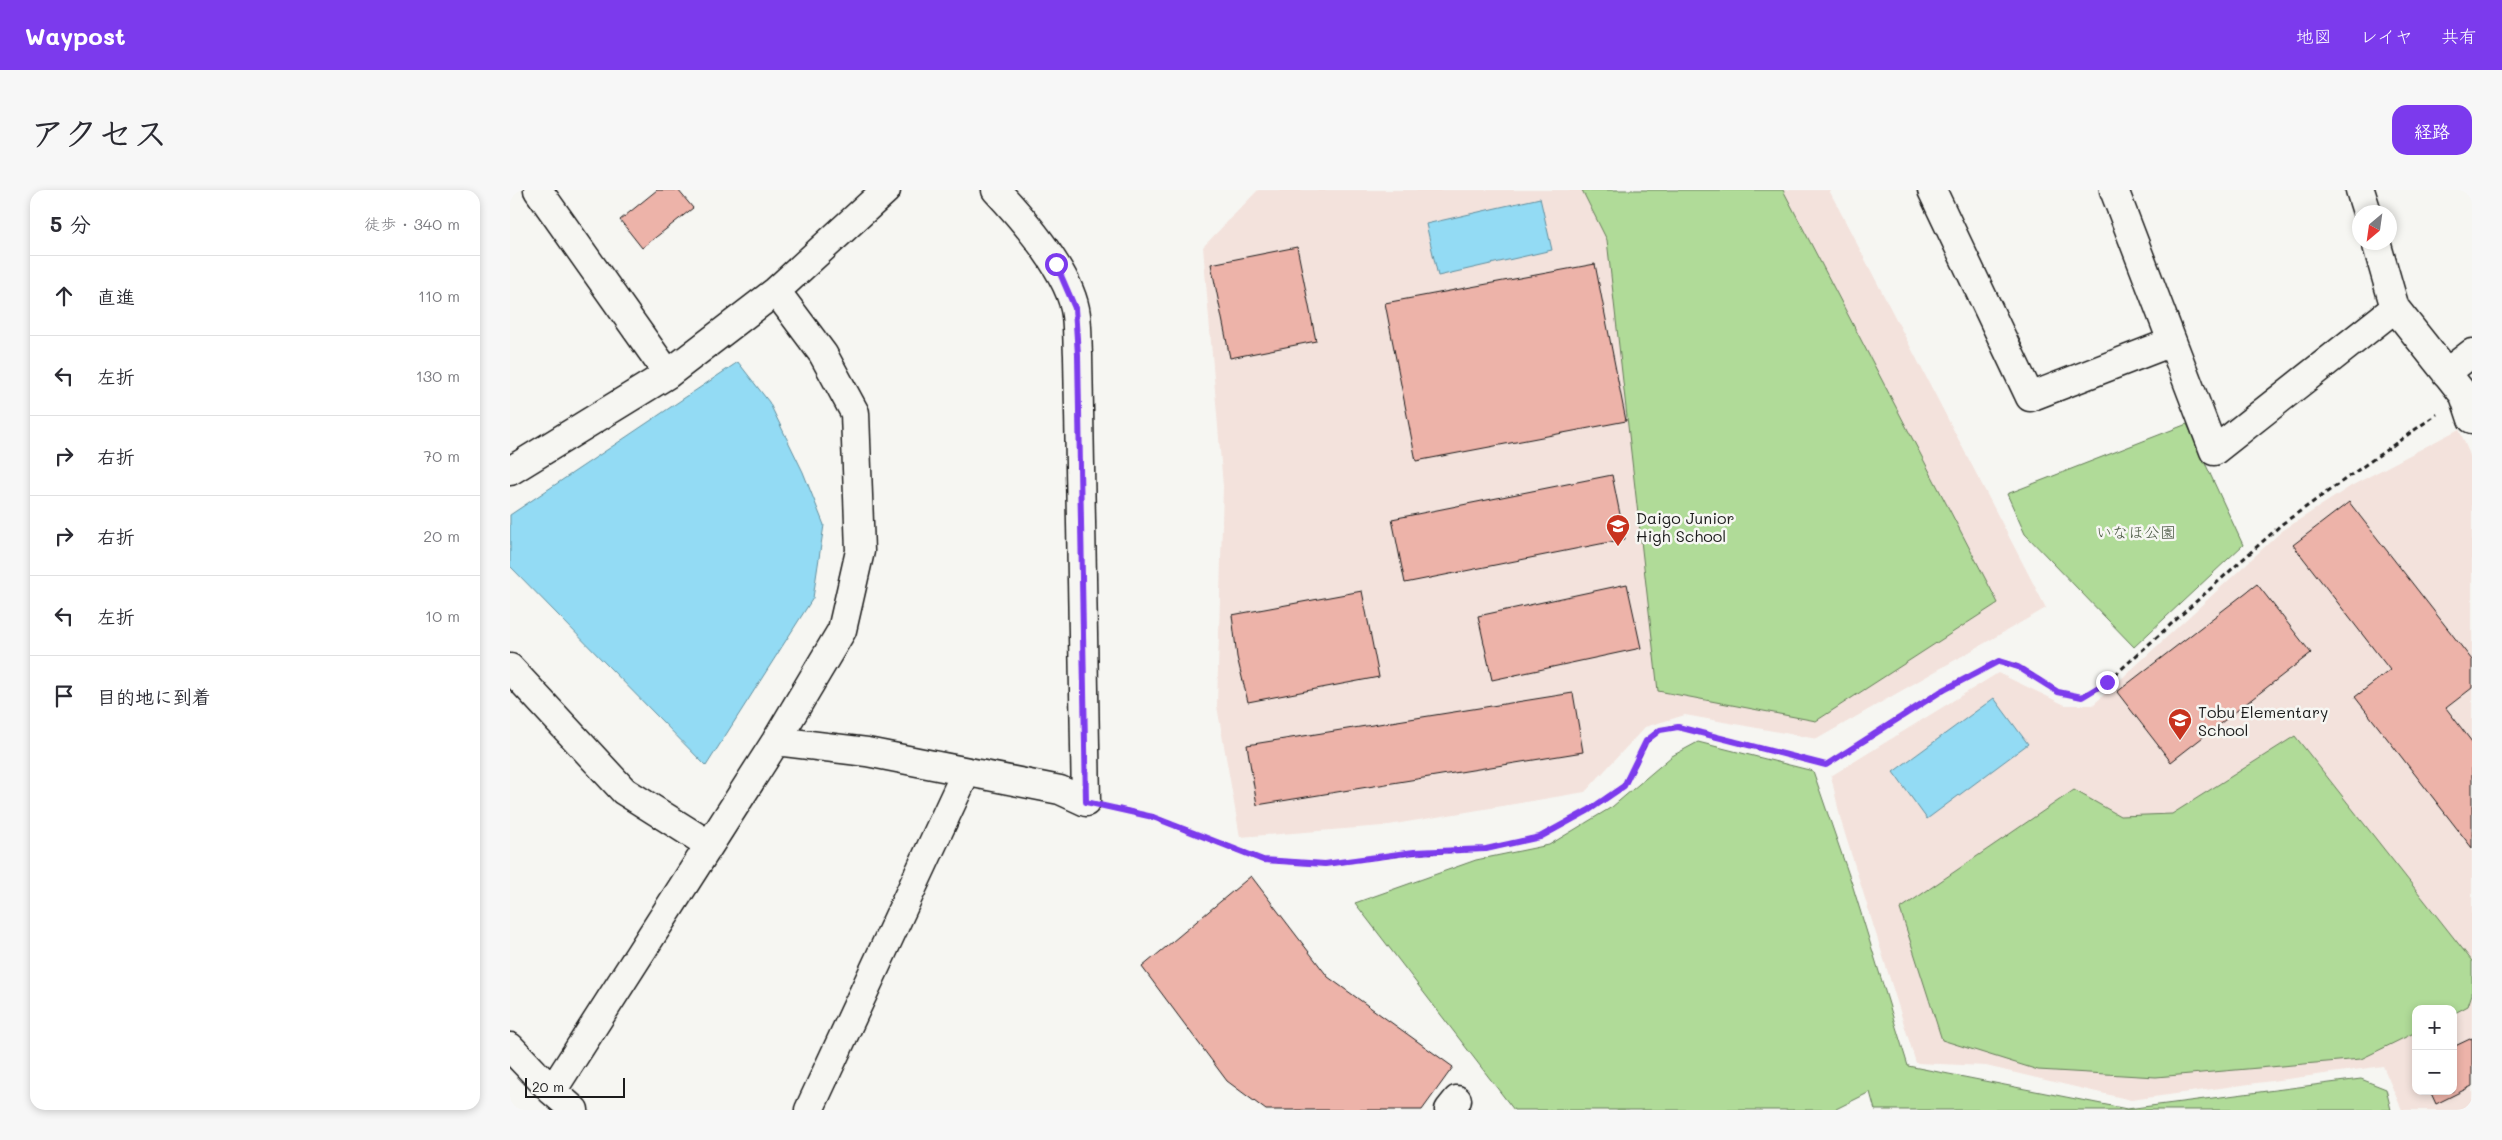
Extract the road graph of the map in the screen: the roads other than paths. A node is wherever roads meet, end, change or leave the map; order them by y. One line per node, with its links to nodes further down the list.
1 (538, 190): 14 (street)
2 (886, 190): 9 (street)
3 (996, 190): 19 (street)
4 (1932, 190): 11 (street)
5 (2114, 190): 11 (street)
6 (2360, 190): 7 (street)
7 (2365, 205)
8 (2378, 250): 10 (street)
9 (776, 291): 14 (street); 18 (street)
10 (2395, 308): 11 (street); 13 (street)
11 (2172, 342)
12 (2472, 353): 13 (street)
13 (2446, 373): 15 (street)
14 (668, 374): 16 (street)
15 (2468, 407)
16 (510, 471)
17 (510, 668): 20 (street)
18 (776, 741): 19 (street); 20 (street)
19 (966, 772): 24 (street)
20 (708, 844): 22 (street)
21 (510, 1047): 22 (street)
22 (552, 1092): 23 (street)
23 (574, 1110)
24 (809, 1110)

